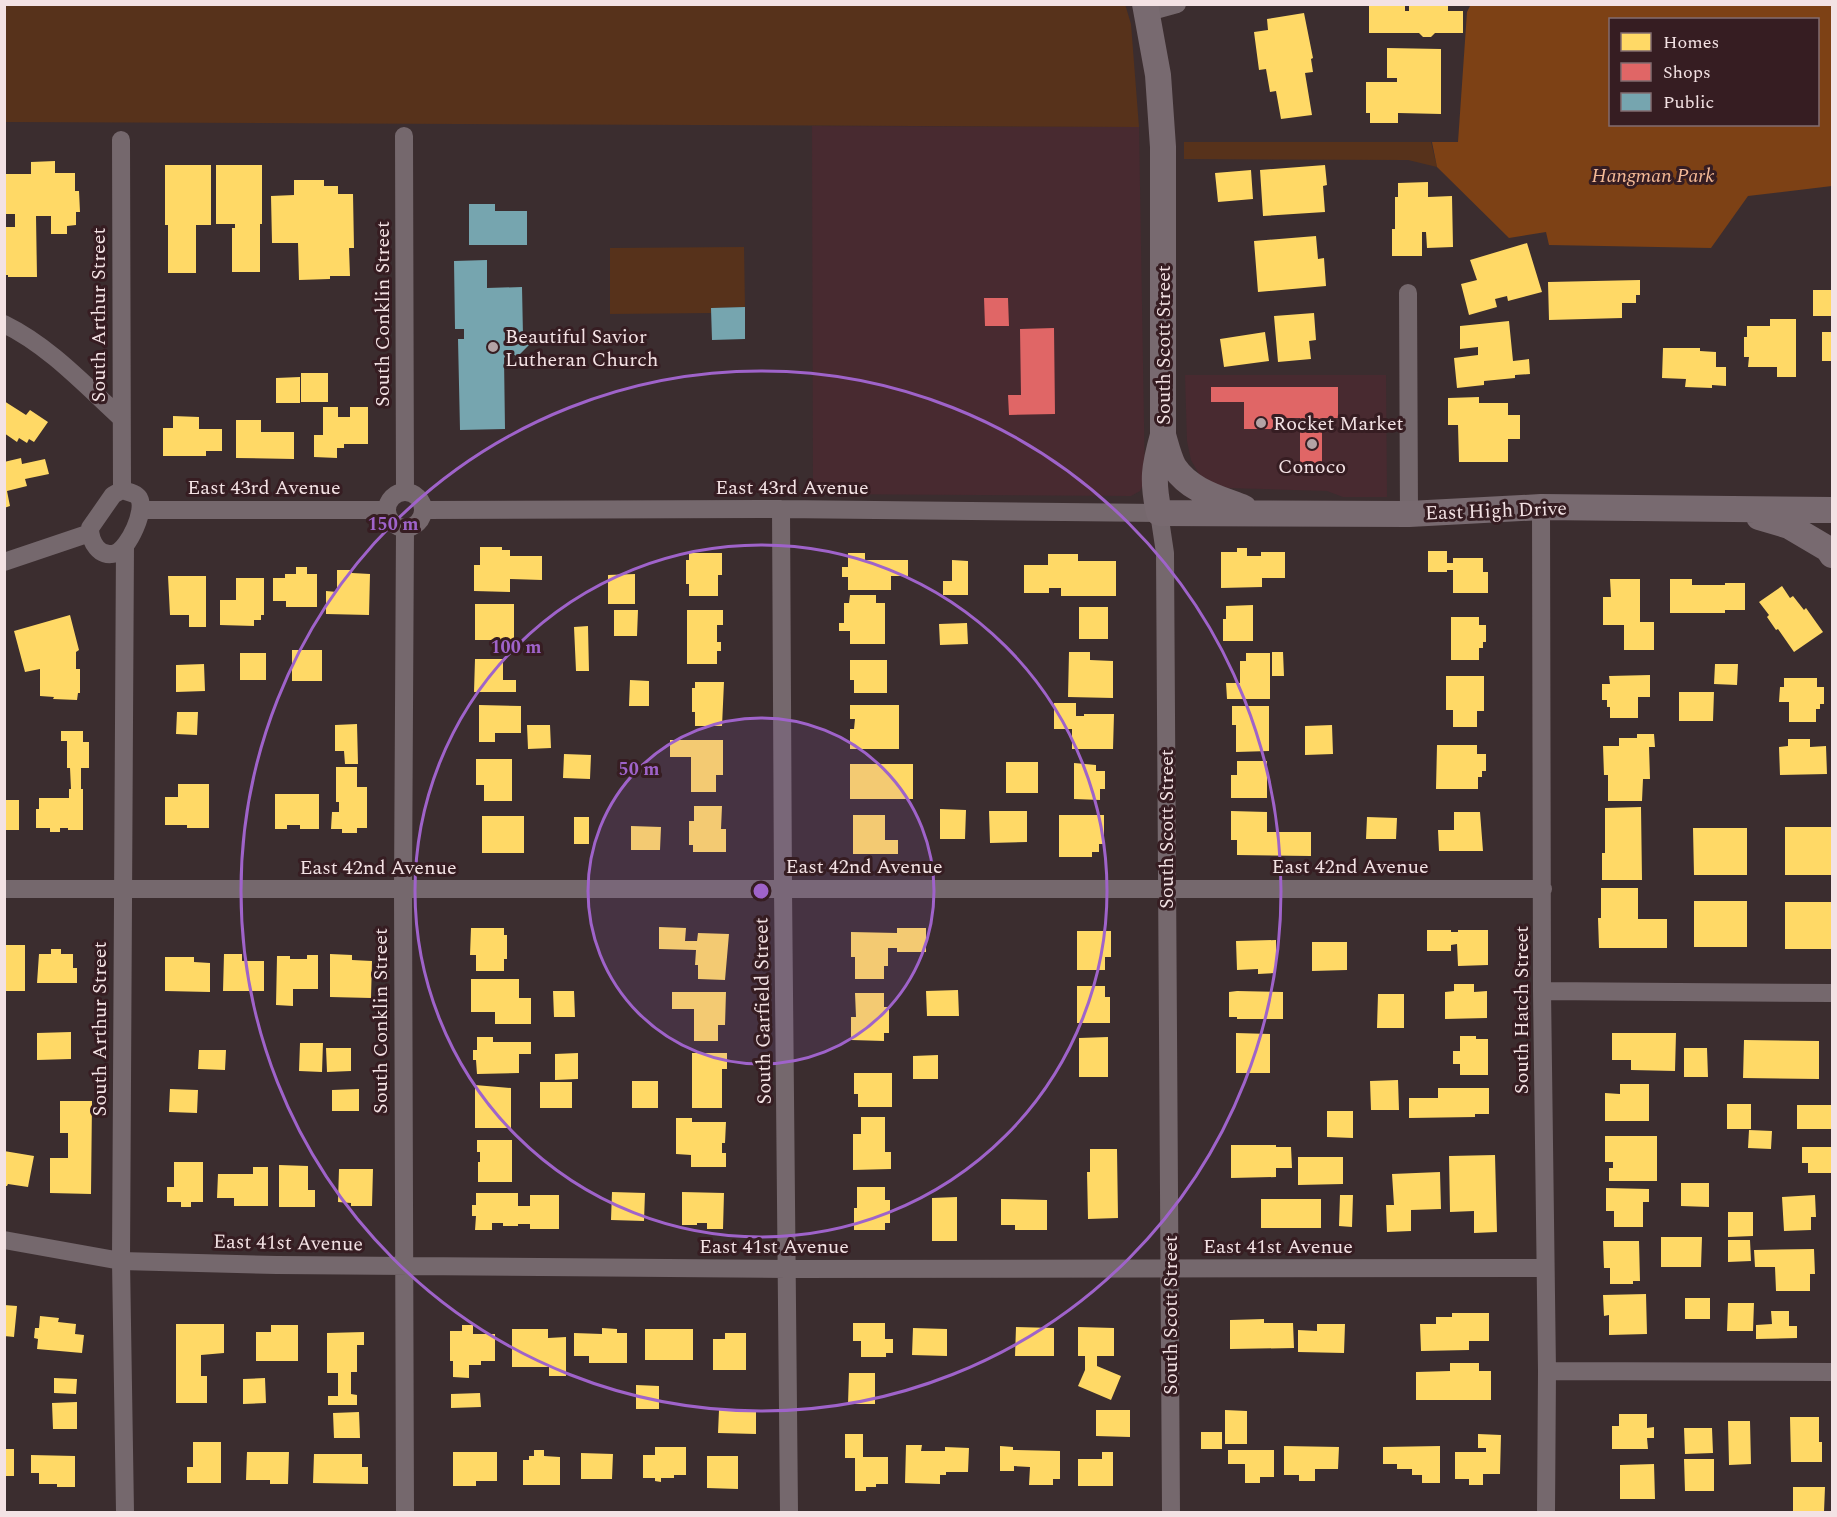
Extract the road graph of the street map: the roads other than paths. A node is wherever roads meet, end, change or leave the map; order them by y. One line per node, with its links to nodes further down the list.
1 (1178, 4): 2 (street)
2 (1146, 8): 8 (main road, South Scott Street)
3 (404, 136): 10 (street, South Conklin Street)
4 (121, 140): 7 (street, South Arthur Street)
5 (1408, 293): 20 (street)
6 (4, 324): 7 (street)
7 (121, 418): 9 (street, South Arthur Street)
8 (1163, 435): 18 (main road, South Scott Street); 19 (main road)
9 (122, 490): 14 (street); 22 (street)
10 (405, 492): 15 (street); 16 (street)
11 (1541, 507): 12 (main road, East High Drive); 20 (main road, East High Drive); 31 (street, South Hatch Street)
12 (1733, 508): 17 (main road, East High Drive); 24 (main road)
13 (782, 509): 16 (street, East 43rd Avenue); 18 (street, East 43rd Avenue); 29 (street, South Garfield Street)
14 (141, 510): 15 (street, East 43rd Avenue); 23 (street)
15 (387, 510): 21 (street)
16 (424, 510): 21 (street)
17 (1833, 510)
18 (1159, 513): 19 (main road, East High Drive); 30 (street, South Scott Street)
19 (1259, 514): 20 (main road, East High Drive)
20 (1409, 514)
21 (405, 529): 28 (street, South Conklin Street)
22 (90, 533): 23 (street); 25 (street)
23 (125, 545): 27 (street, South Arthur Street)
24 (1833, 555)
25 (4, 562)
26 (4, 889): 27 (street, East 42nd Avenue)
27 (122, 889): 28 (street, East 42nd Avenue); 35 (street, South Arthur Street)
28 (403, 889): 29 (street, East 42nd Avenue); 36 (street, South Conklin Street)
29 (783, 889): 30 (street, East 42nd Avenue); 39 (street, South Garfield Street)
30 (1166, 889): 31 (street, East 42nd Avenue); 37 (street, South Scott Street)
31 (1543, 889): 32 (street, South Hatch Street)
32 (1542, 991): 33 (street); 38 (street, South Hatch Street)
33 (1833, 993)
34 (4, 1240): 35 (street, East 41st Avenue)
35 (121, 1261): 36 (street, East 41st Avenue); 42 (street, South Arthur Street)
36 (403, 1266): 39 (street, East 41st Avenue); 43 (street, South Conklin Street)
37 (1170, 1268): 38 (street, East 41st Avenue); 39 (street, East 41st Avenue); 45 (street, South Scott Street)
38 (1545, 1268): 40 (street, South Hatch Street)
39 (786, 1269): 44 (street, South Garfield Street)
40 (1547, 1371): 41 (street); 46 (street, South Hatch Street)
41 (1833, 1372)
42 (125, 1512)
43 (405, 1512)
44 (789, 1512)
45 (1171, 1512)
46 (1546, 1512)

